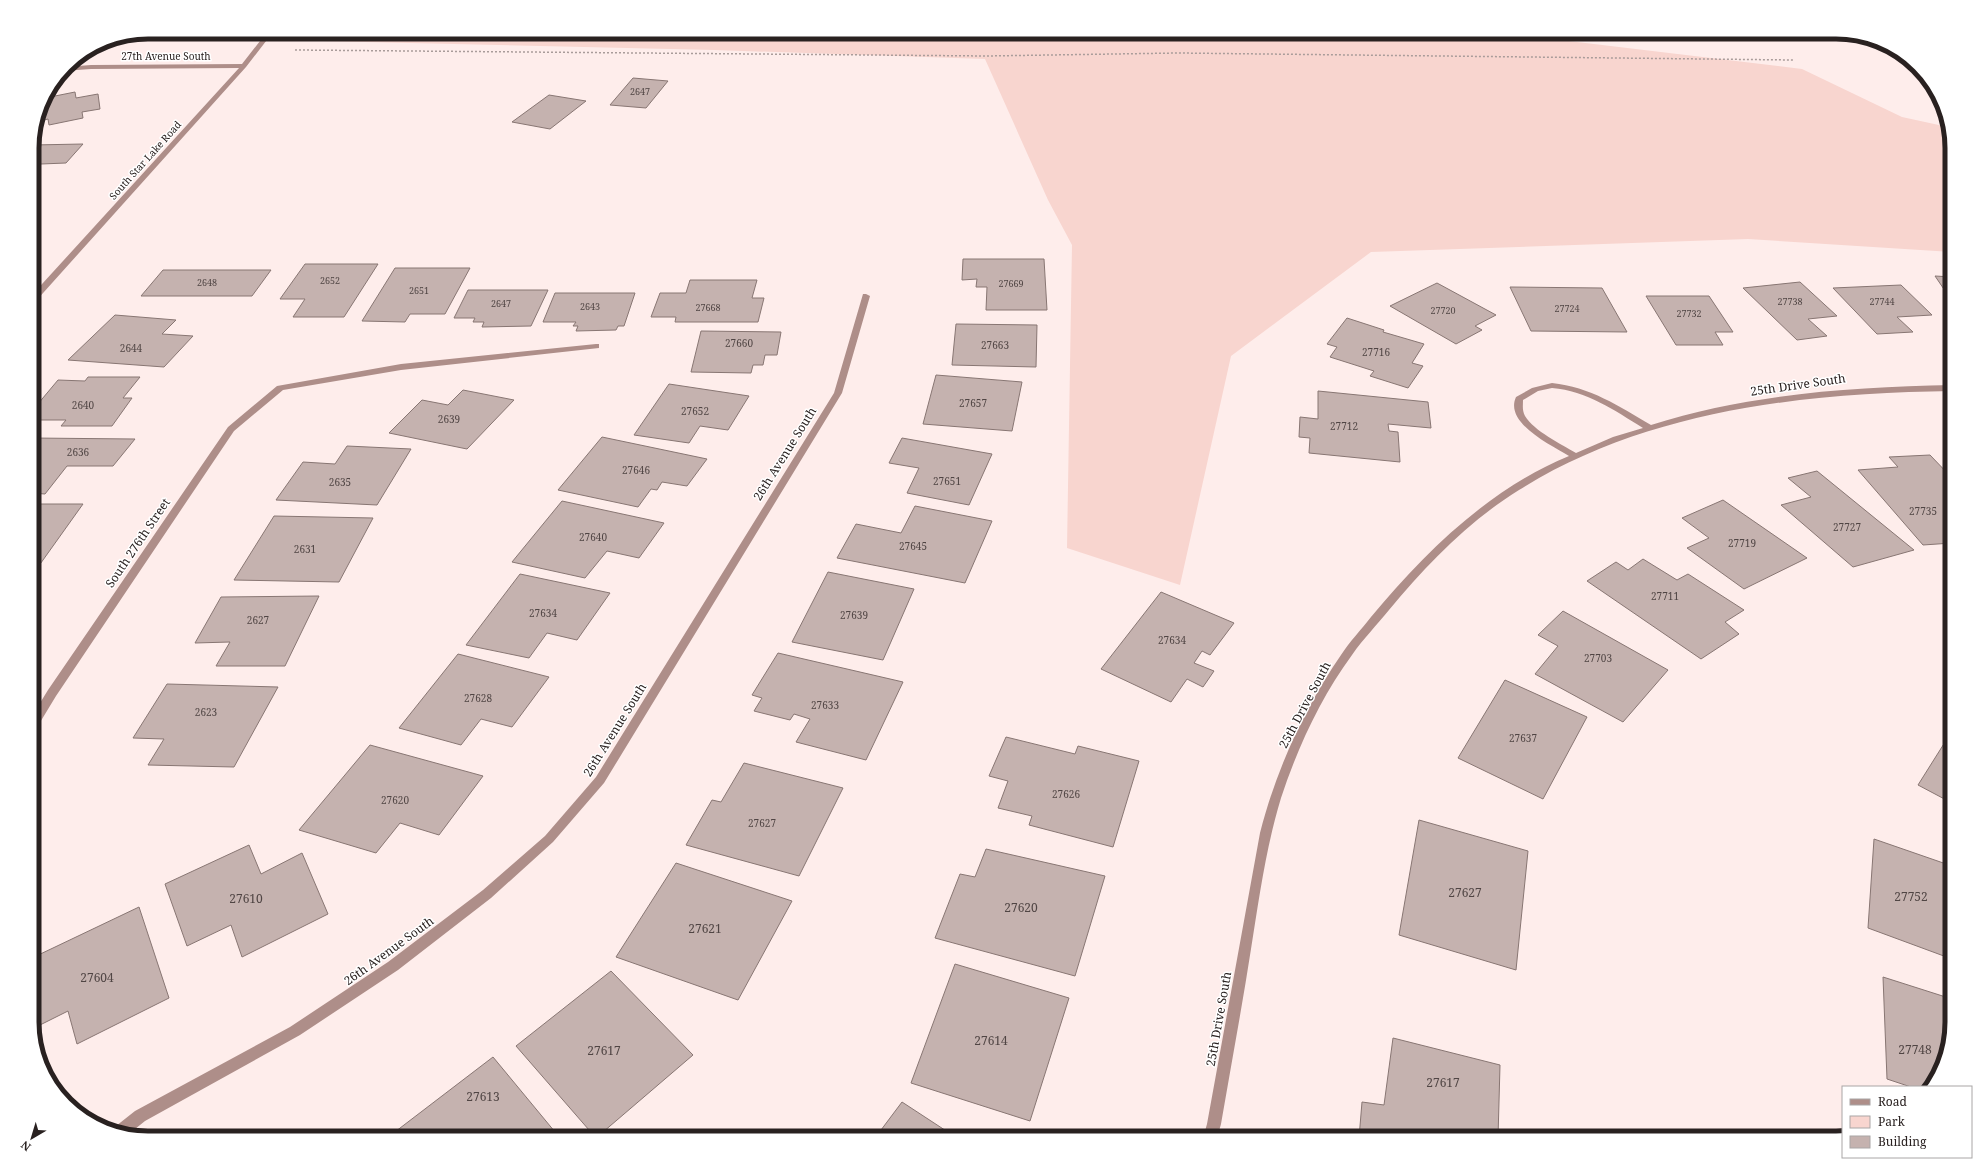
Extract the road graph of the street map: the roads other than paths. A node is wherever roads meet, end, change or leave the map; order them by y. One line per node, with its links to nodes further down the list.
1 (265, 39): 2 (street, South Star Lake Road)
2 (244, 66): 3 (street, 27th Avenue South); 4 (street, South Star Lake Road)
3 (73, 69)
4 (39, 292)
5 (866, 296): 11 (street, 26th Avenue South)
6 (596, 346): 10 (street, South 276th Street)
7 (1945, 388): 8 (street, 25th Drive South)
8 (1651, 429): 9 (street, 25th Drive South); 9 (street)
9 (1576, 456): 12 (street, 25th Drive South)
10 (39, 714)
11 (124, 1128)
12 (1212, 1131)

